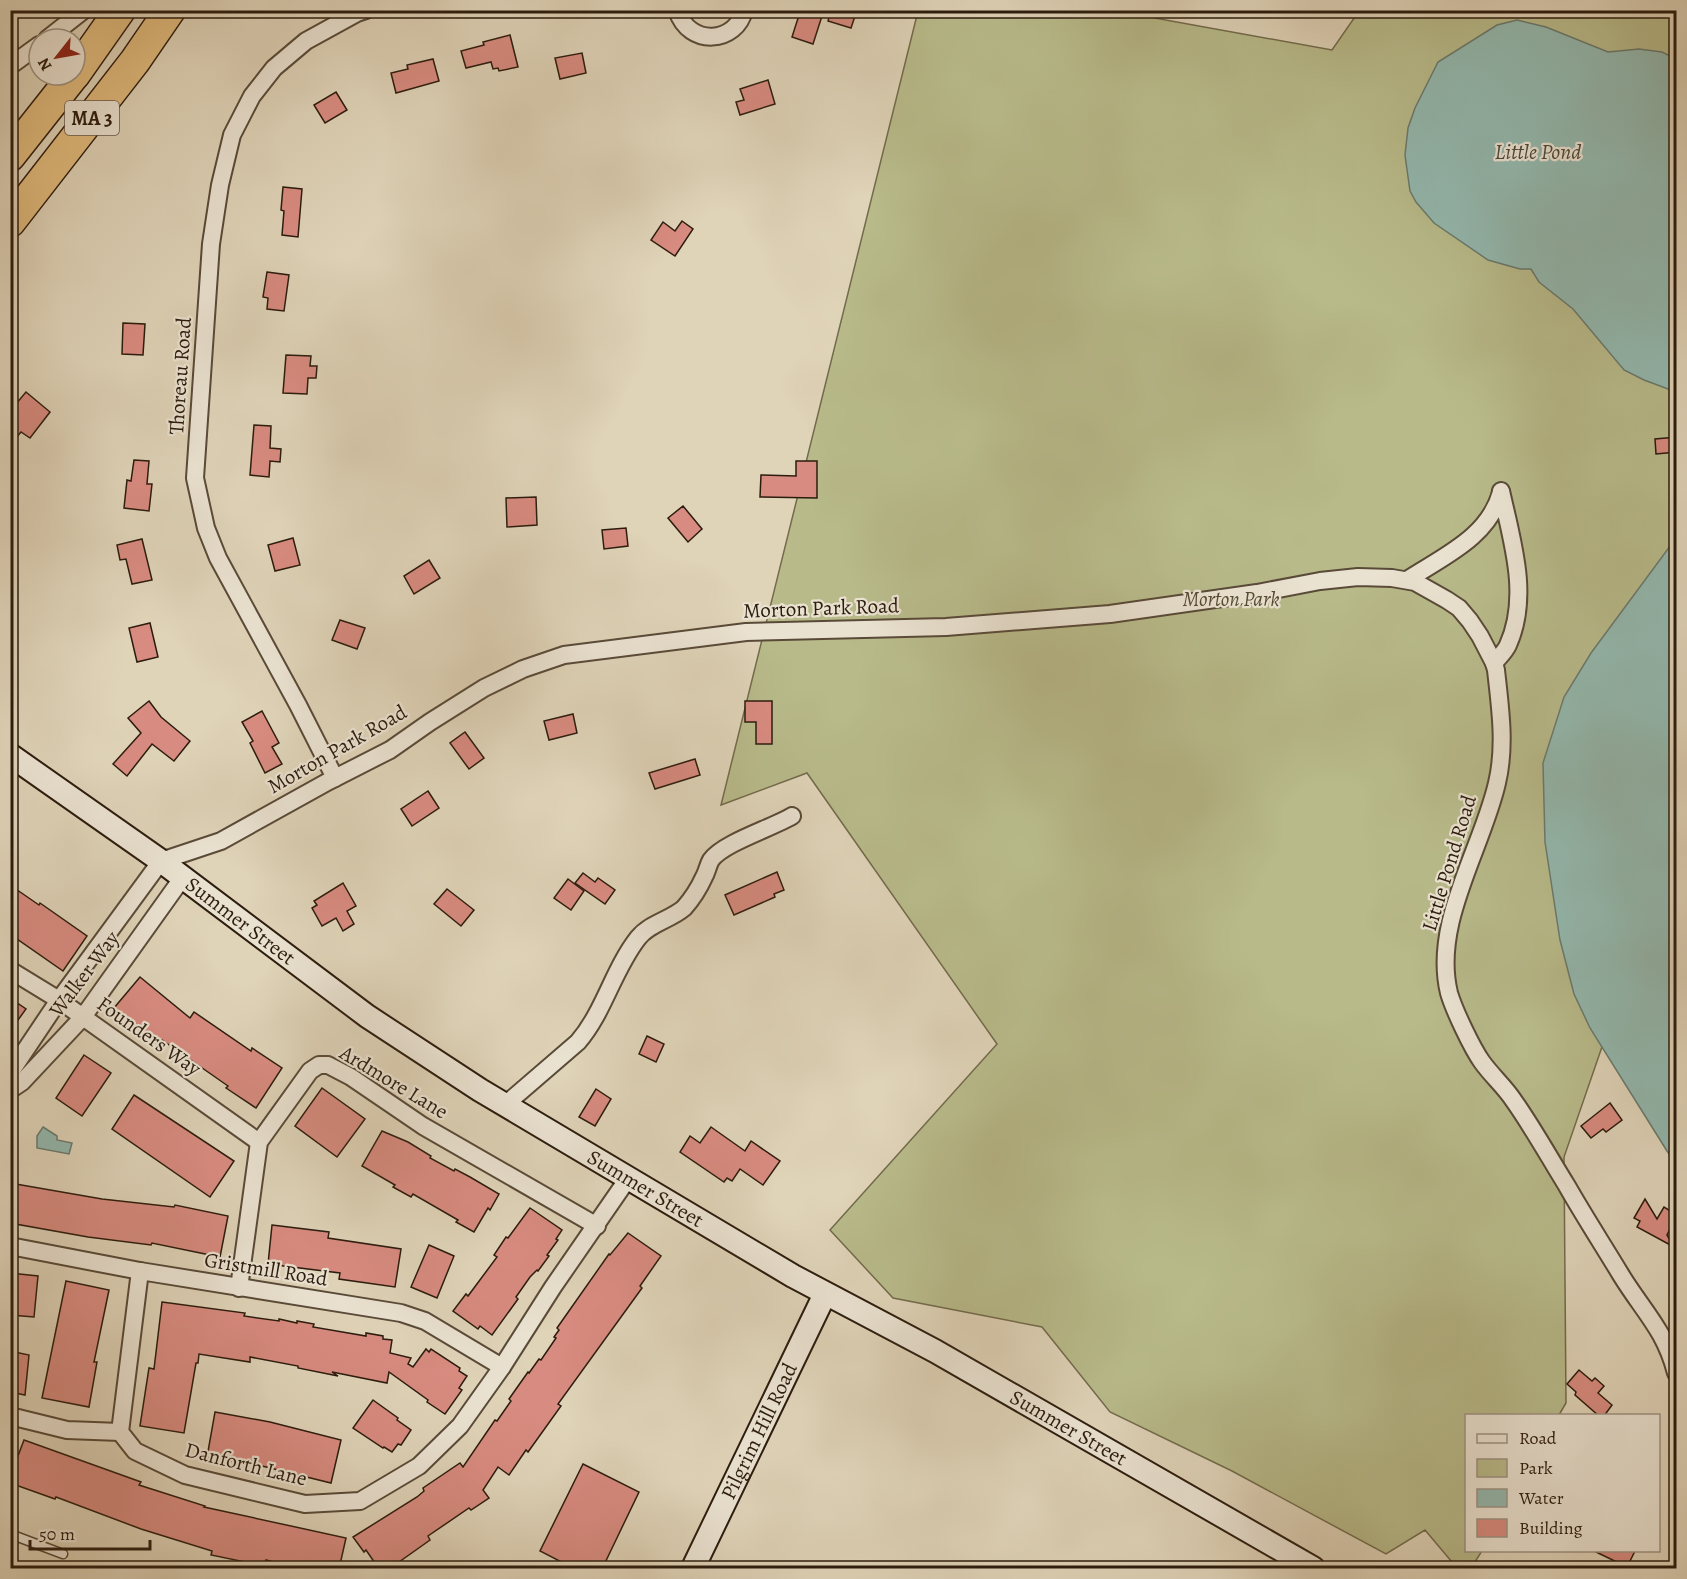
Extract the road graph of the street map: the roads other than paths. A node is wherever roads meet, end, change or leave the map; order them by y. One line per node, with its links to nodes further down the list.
1 (84, 10): 7 (street)
2 (120, 10): 9 (highway, MA 3)
3 (170, 10): 13 (highway, MA 3)
4 (366, 10): 17 (street, Thoreau Road)
5 (677, 10): 6 (street)
6 (744, 10)
7 (62, 27)
8 (27, 54): 10 (street)
9 (87, 58)
10 (10, 66)
11 (65, 87): 12 (highway, MA 3)
12 (10, 156)
13 (10, 222)
14 (1407, 580): 15 (street, Morton Park Road); 15 (street); 17 (street, Morton Park Road)
15 (1494, 663): 34 (street, Little Pond Road)
16 (10, 755): 19 (main road, Summer Street)
17 (334, 778): 19 (street, Morton Park Road)
18 (792, 816): 26 (street)
19 (161, 861): 20 (main road, Summer Street); 22 (street, Walker Way)
20 (183, 877): 23 (street, Walker Way); 26 (main road, Summer Street)
21 (10, 970): 22 (street, Founders Way)
22 (60, 1000): 23 (street, Founders Way); 24 (street, Walker Way)
23 (83, 1017): 25 (street, Walker Way); 27 (street, Founders Way)
24 (10, 1073)
25 (10, 1090)
26 (505, 1105): 28 (main road, Summer Street)
27 (259, 1142): 29 (street, Ardmore Lane); 32 (street, Ardmore Lane)
28 (629, 1178): 29 (street, Danforth Lane); 33 (main road, Summer Street)
29 (597, 1226): 36 (street, Danforth Lane)
30 (10, 1246): 31 (street, Gristmill Road)
31 (140, 1271): 32 (street, Gristmill Road); 39 (street)
32 (239, 1288): 36 (street, Gristmill Road)
33 (825, 1294): 42 (main road, Pilgrim Hill Road); 43 (main road, Summer Street)
34 (1656, 1324): 35 (street); 37 (street, Little Pond Road)
35 (1677, 1333)
36 (502, 1367): 39 (street, Danforth Lane)
37 (1677, 1373)
38 (10, 1416): 39 (street)
39 (120, 1432)
40 (10, 1534): 41 (lane)
41 (63, 1554)
42 (693, 1569)
43 (1313, 1569)

